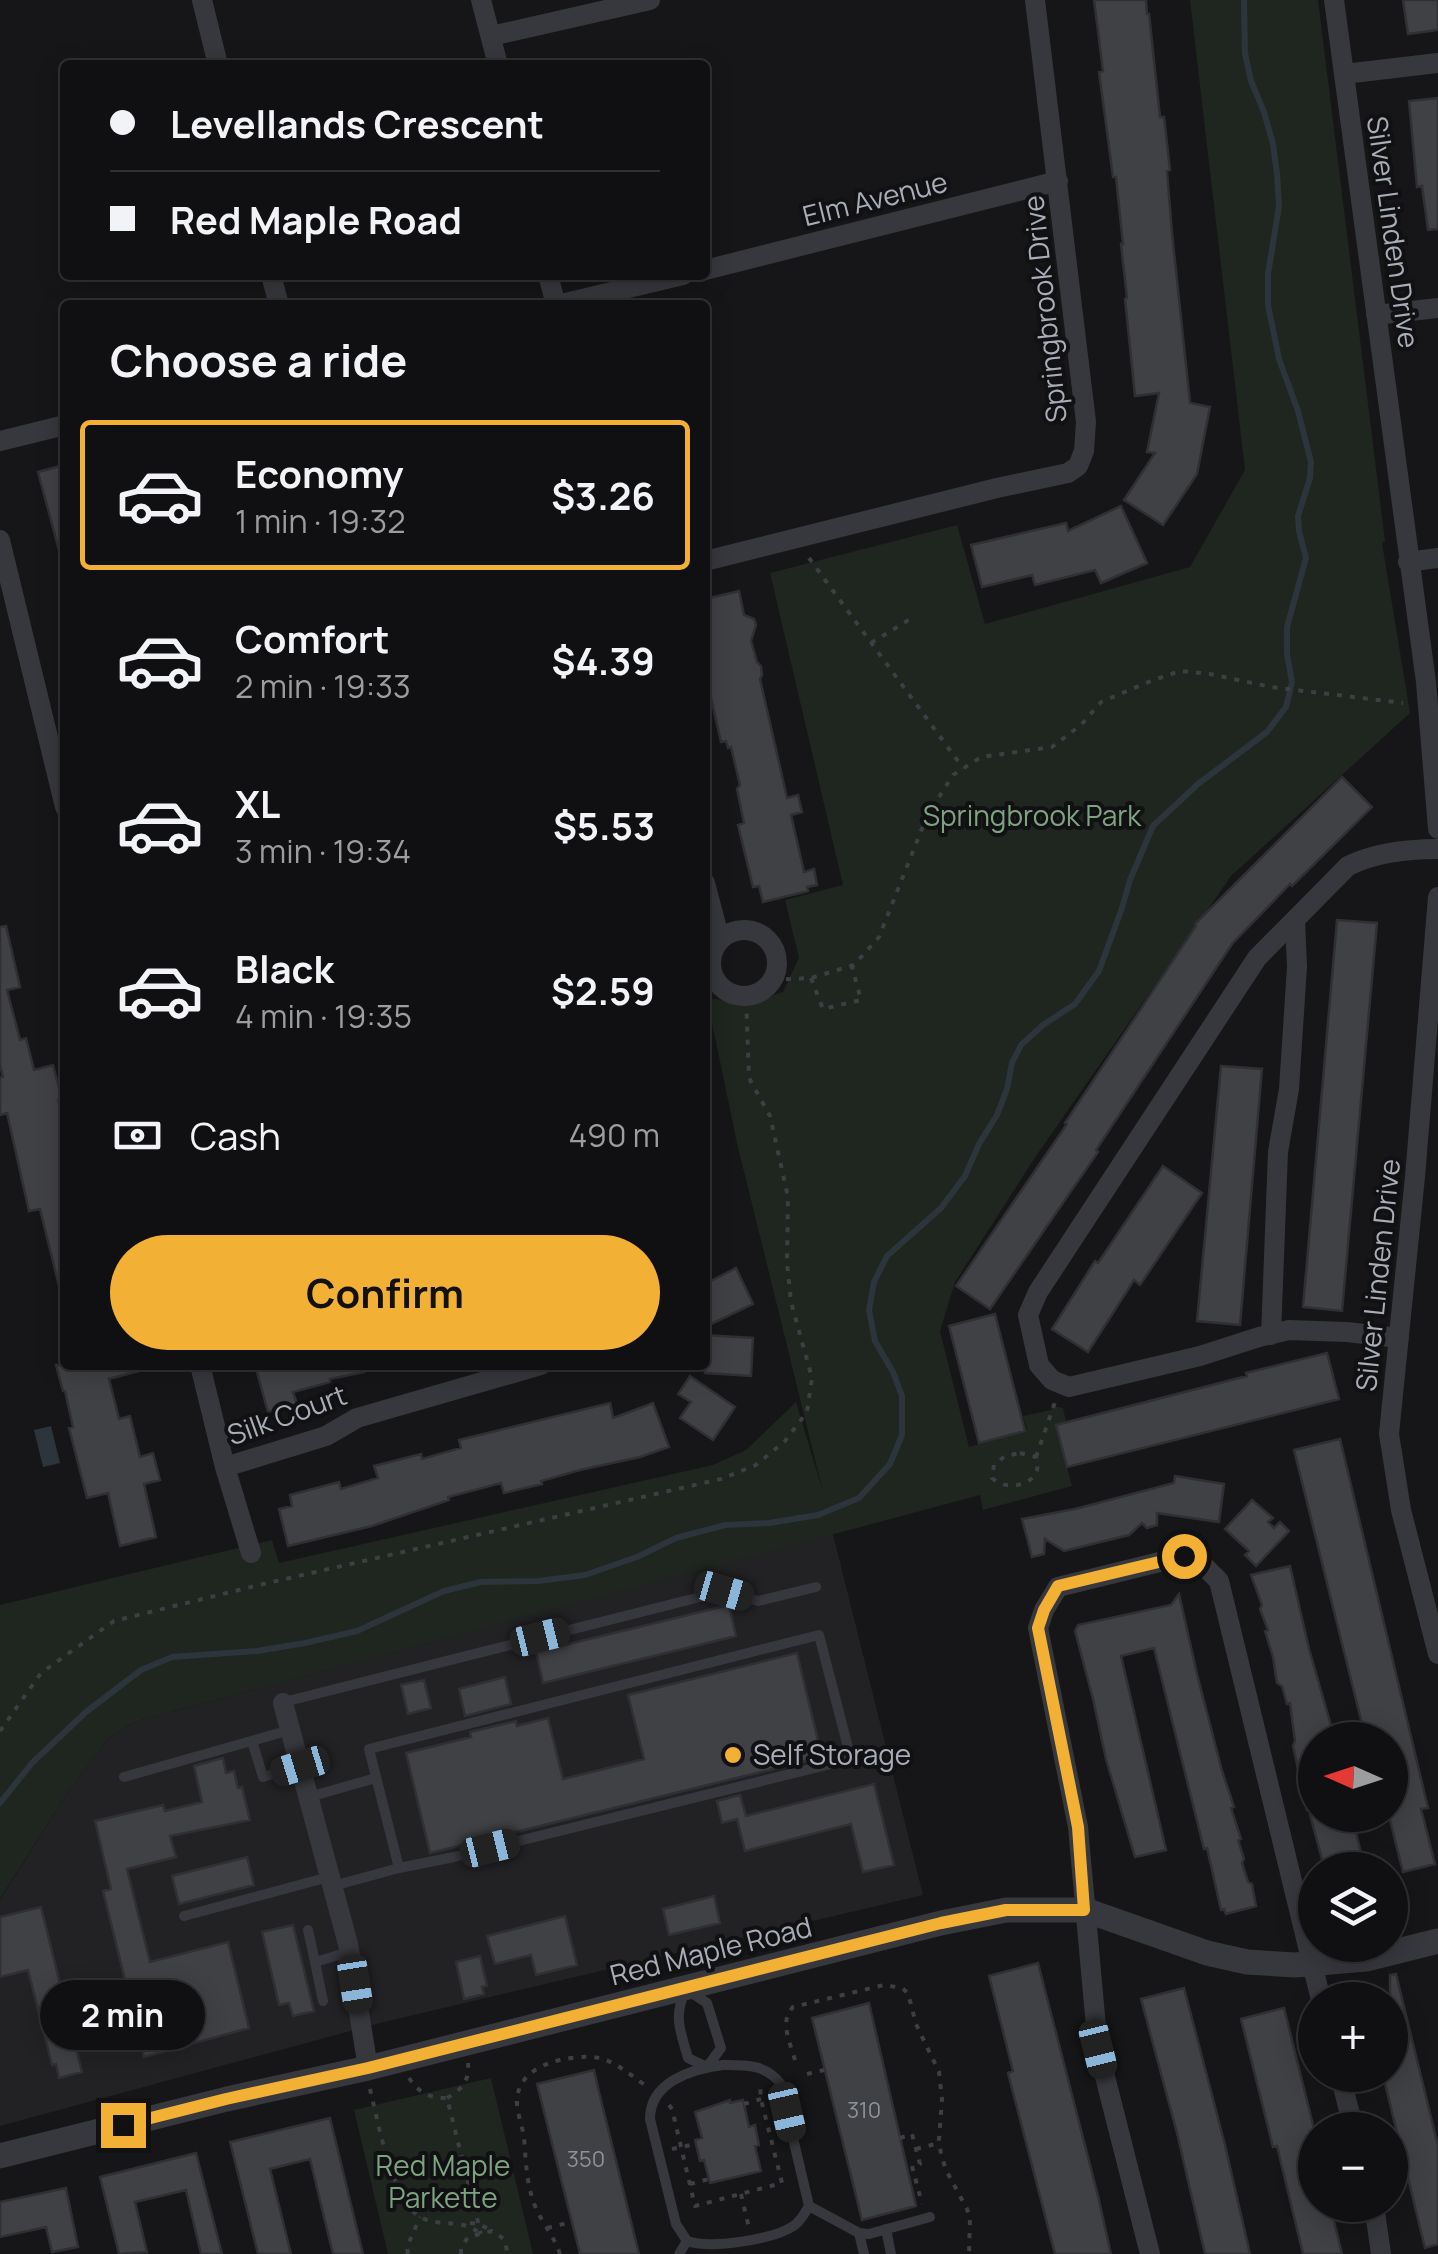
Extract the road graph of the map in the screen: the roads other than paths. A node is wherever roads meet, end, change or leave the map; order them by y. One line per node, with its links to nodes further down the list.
1 (202, 0): 7 (street)
2 (481, 0): 6 (street)
3 (650, 0): 6 (street)
4 (1035, 0): 11 (street, Springbrook Drive)
5 (1334, 0): 10 (street, Silver Linden Drive)
6 (491, 36): 8 (street)
7 (217, 60)
8 (497, 60)
9 (1438, 62): 10 (street)
10 (1344, 74): 16 (street, Silver Linden Drive)
11 (1058, 181): 12 (street, Elm Avenue); 21 (street, Springbrook Drive)
12 (710, 269)
13 (661, 280): 14 (street)
14 (578, 300)
15 (1438, 308): 16 (street)
16 (1376, 315): 22 (street, Silver Linden Drive)
17 (60, 425): 18 (street)
18 (0, 441)
19 (0, 540): 23 (street)
20 (1438, 558): 22 (street)
21 (710, 560)
22 (1408, 562): 24 (street, Silver Linden Drive)
23 (60, 786)
24 (1438, 829)
25 (1438, 849): 28 (street)
26 (1438, 898): 30 (street, Silver Linden Drive)
27 (710, 901): 29 (street)
28 (1295, 920): 32 (street); 32 (street)
29 (720, 940): 29 (street)
30 (1415, 1177): 31 (street); 33 (street, Silver Linden Drive)
31 (1438, 1180)
32 (1271, 1335): 33 (street)
33 (1399, 1338): 39 (street, Silver Linden Drive)
34 (201, 1370): 36 (street)
35 (524, 1370): 36 (street, Silk Court)
36 (225, 1467): 37 (street)
37 (251, 1553)
38 (816, 1587): 40 (lane)
39 (1438, 1654)
40 (282, 1702): 41 (street)
41 (290, 1730): 42 (lane); 43 (street)
42 (252, 1741): 43 (lane); 44 (lane)
43 (300, 1766): 46 (street)
44 (124, 1777)
45 (376, 1778): 46 (lane); 47 (lane); 47 (lane)
46 (308, 1797): 48 (street)
47 (399, 1868): 48 (lane)
48 (330, 1881): 50 (lane); 53 (street)
49 (1084, 1910): 55 (street, Red Maple Road); 55 (street); 57 (street, Red Maple Road); 71 (street)
50 (184, 1916)
51 (308, 1930): 54 (lane)
52 (1438, 1941): 55 (street, Red Maple Road)
53 (350, 1952): 54 (lane); 60 (street)
54 (316, 1962): 58 (lane)
55 (1311, 1963): 56 (street)
56 (1316, 1982)
57 (686, 1988): 59 (lane); 59 (lane); 60 (street, Red Maple Road)
58 (324, 2001)
59 (707, 2067): 62 (lane); 67 (lane)
60 (368, 2075): 61 (street, Red Maple Road)
61 (0, 2156)
62 (809, 2206): 66 (lane); 67 (lane)
63 (928, 2218): 65 (lane)
64 (1376, 2222): 72 (street)
65 (886, 2229): 66 (lane); 70 (lane)
66 (859, 2233): 69 (lane)
67 (686, 2241): 68 (lane)
68 (679, 2254)
69 (864, 2254)
70 (891, 2254)
71 (1150, 2254)
72 (1380, 2254)

